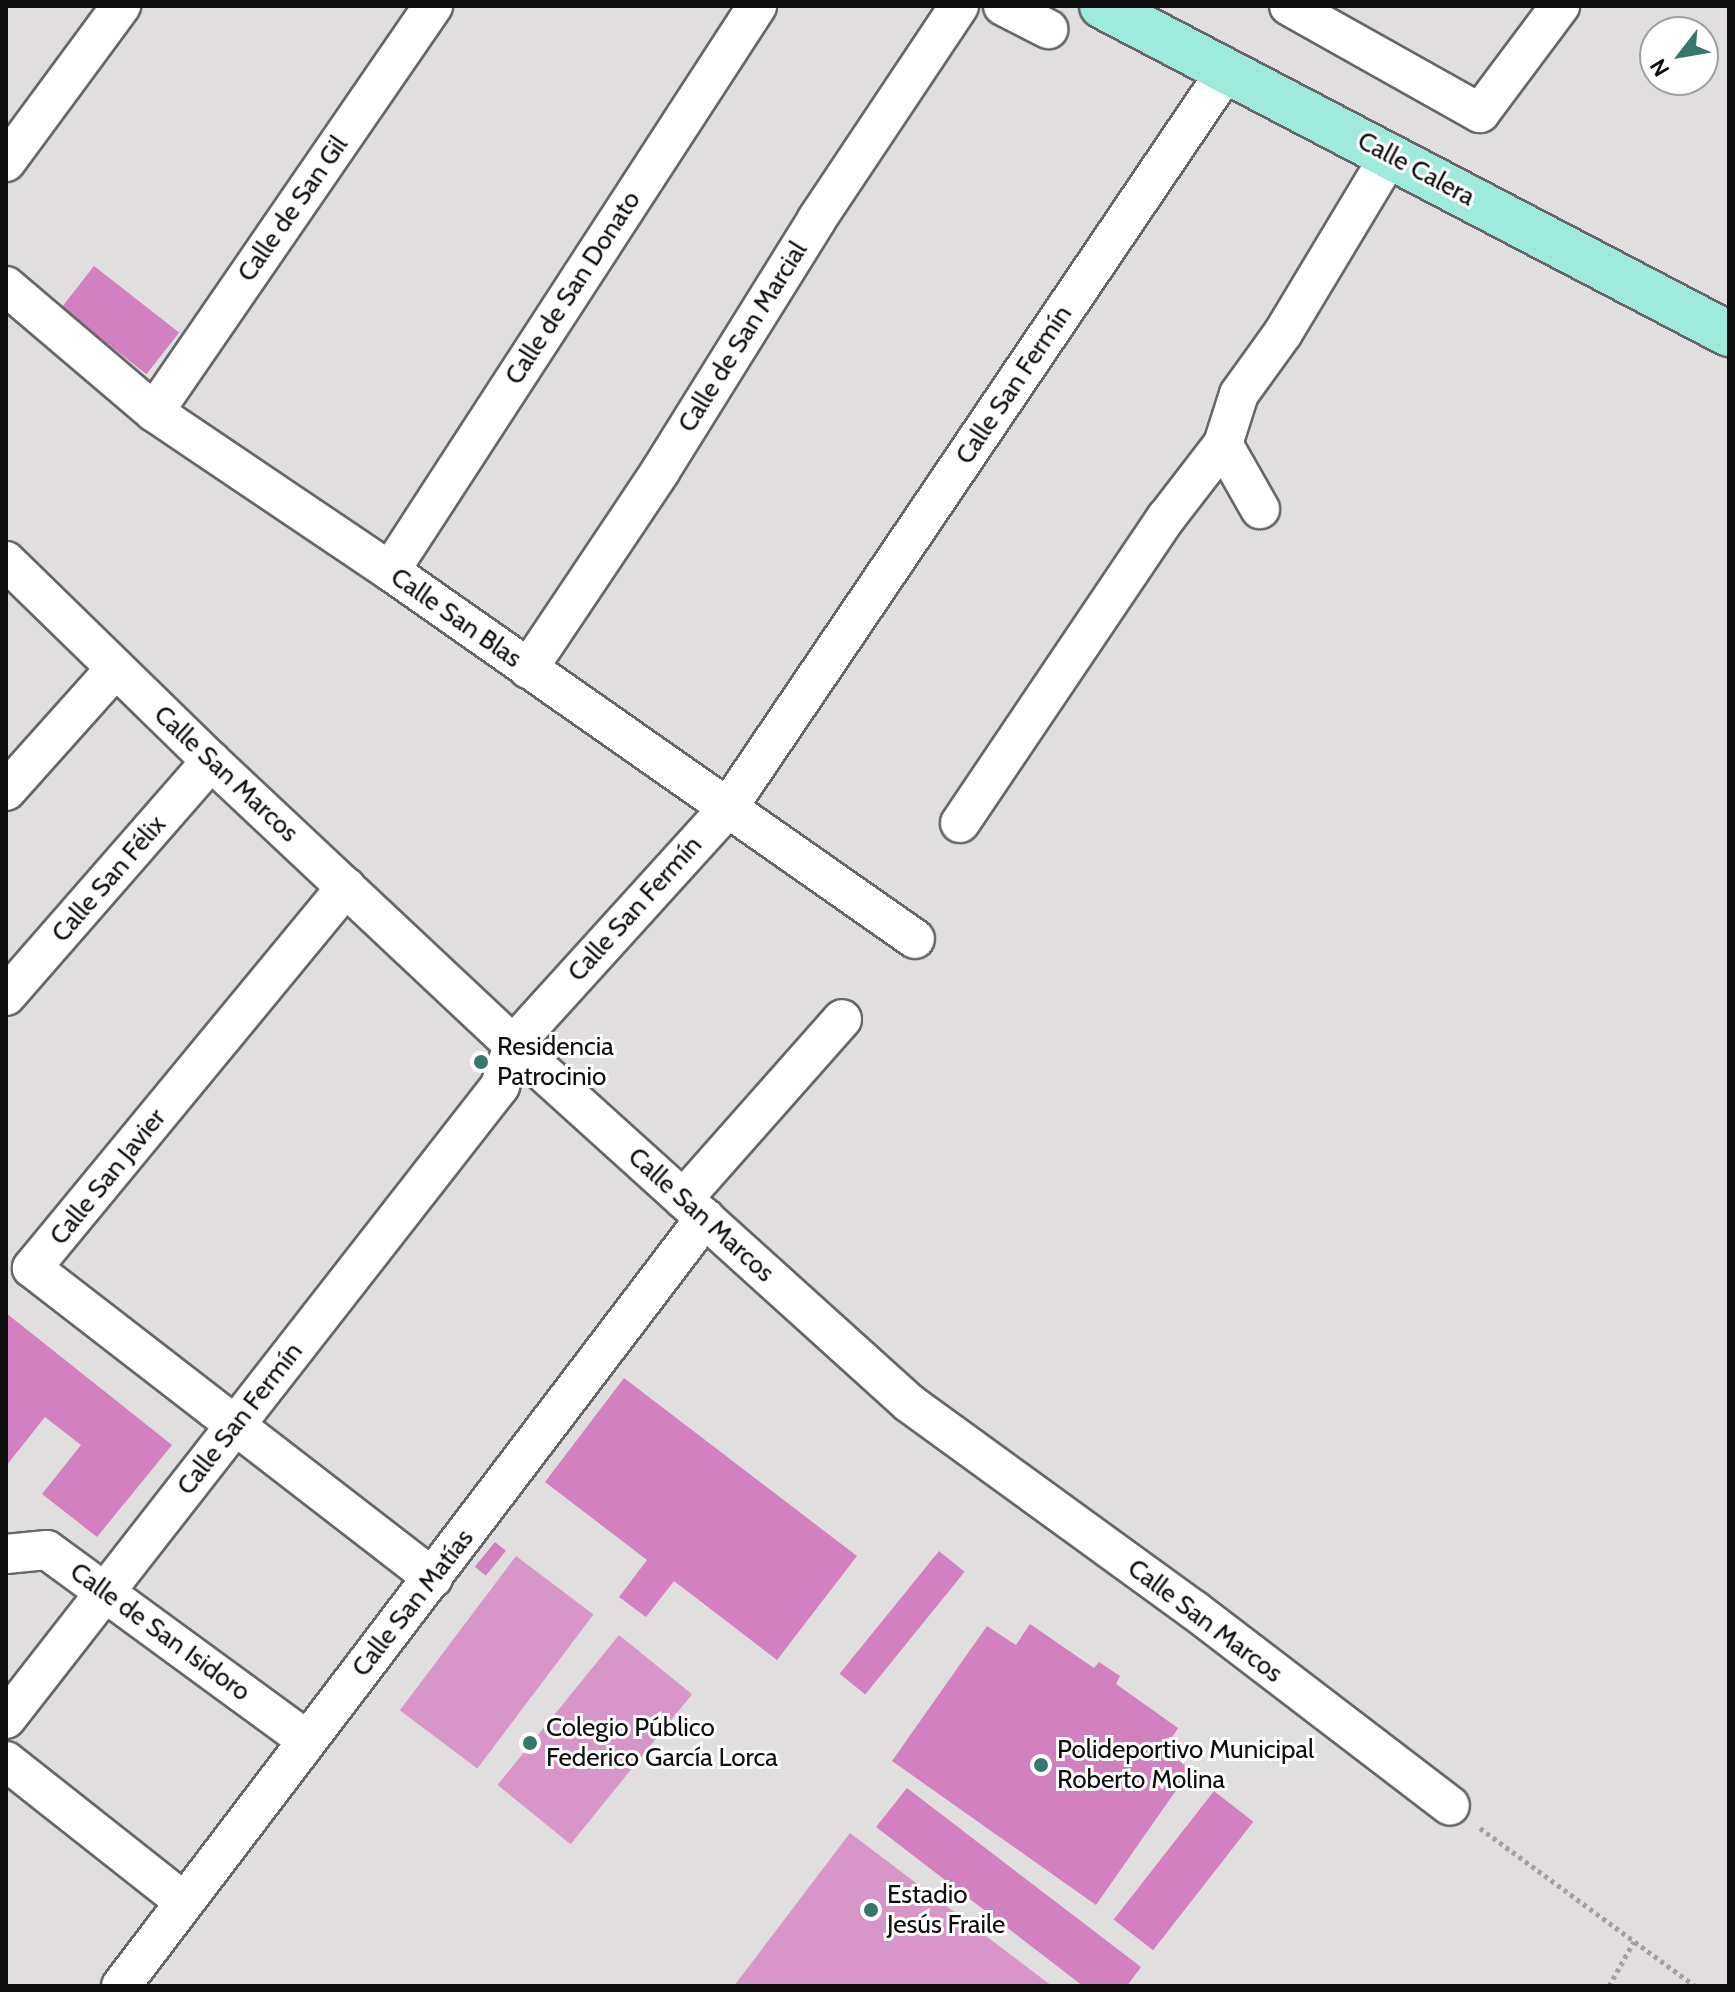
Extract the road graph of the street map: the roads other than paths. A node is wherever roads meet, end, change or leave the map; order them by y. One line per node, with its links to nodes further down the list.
1 (121, 6): 12 (street)
2 (433, 6): 15 (street, Calle de San Gil)
3 (757, 6): 18 (street, Calle de San Donato)
4 (959, 6): 21 (street, Calle de San Marcial)
5 (1003, 6): 9 (street)
6 (1102, 6): 10 (main road, Calle Calera)
7 (1289, 6): 8 (street)
8 (1560, 6)
9 (1048, 29)
10 (1227, 70): 11 (main road, Calle Calera); 24 (street, Calle San Fermín)
11 (1390, 155): 14 (main road, Calle Calera); 16 (street)
12 (6, 162)
13 (6, 286): 15 (street, Calle San Blas)
14 (1729, 334)
15 (154, 412): 18 (street, Calle San Blas)
16 (1223, 444): 17 (street); 25 (street)
17 (1260, 509)
18 (390, 571): 21 (street, Calle San Blas)
19 (10, 572): 20 (street, Calle San Marcos)
20 (115, 669): 22 (street, Calle San Marcos); 23 (street)
21 (528, 669): 24 (street, Calle San Blas)
22 (211, 761): 26 (street, Calle San Marcos); 28 (street, Calle San Félix)
23 (6, 791)
24 (727, 809): 27 (street, Calle San Blas); 30 (street, Calle San Fermín)
25 (960, 823)
26 (346, 887): 30 (street, Calle San Marcos); 32 (street, Calle San Javier)
27 (915, 939)
28 (6, 996)
29 (842, 1019): 31 (street, Calle San Matías)
30 (513, 1045): 31 (street, Calle San Marcos); 32 (street, Calle San Fermín)
31 (694, 1209): 34 (street, Calle San Matías); 39 (street, Calle San Marcos)
32 (235, 1425): 34 (street); 35 (street, Calle San Fermín)
33 (6, 1554): 35 (street, Calle de San Isidoro)
34 (433, 1578): 37 (street, Calle San Matías)
35 (105, 1592): 36 (street, Calle San Fermín); 37 (street, Calle de San Isidoro)
36 (6, 1719)
37 (307, 1740): 40 (street, Calle San Matías)
38 (6, 1761): 40 (street)
39 (1450, 1806)
40 (183, 1901): 41 (street, Calle San Matías)
41 (121, 1986)

